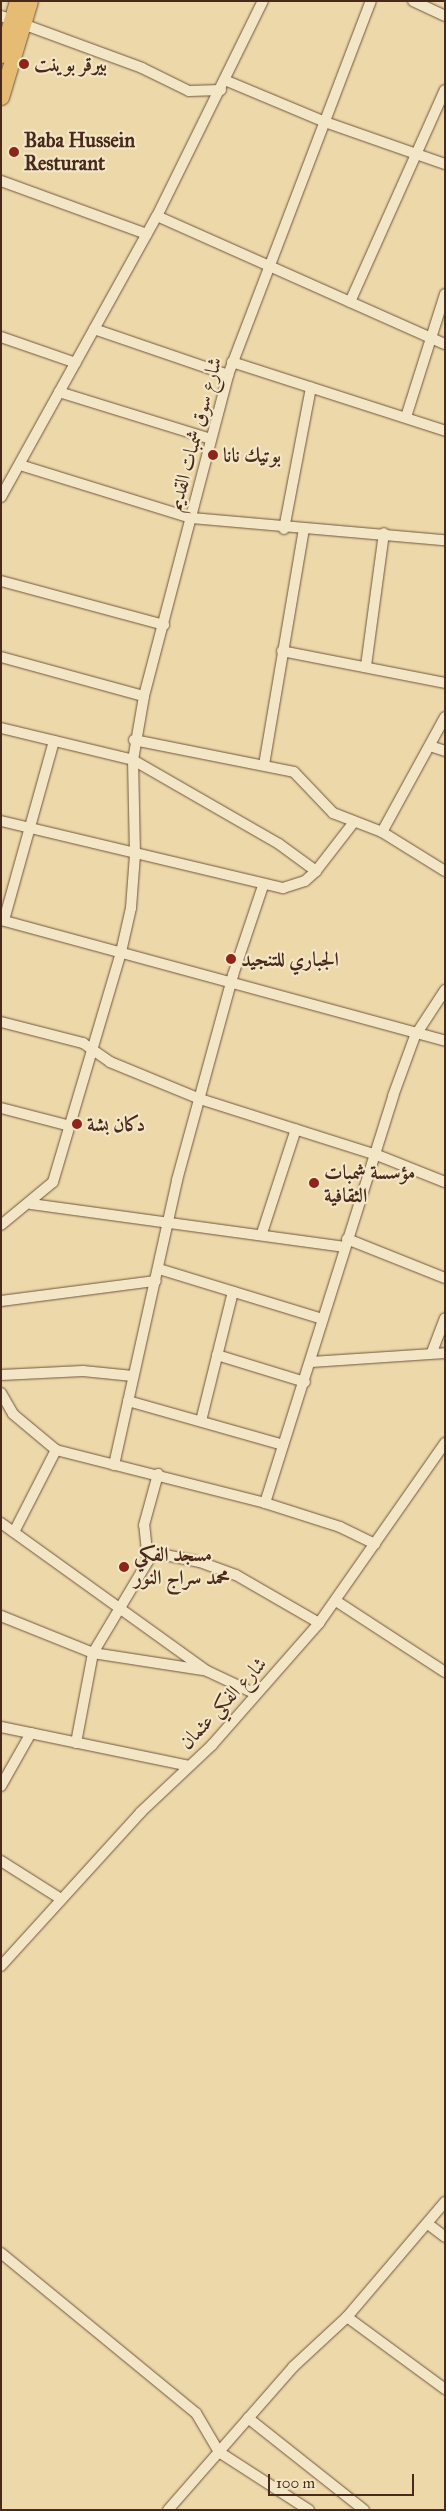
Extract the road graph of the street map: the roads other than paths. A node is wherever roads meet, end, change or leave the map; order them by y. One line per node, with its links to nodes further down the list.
1 (17, 1): 7 (highway)
2 (30, 1): 7 (highway)
3 (262, 1): 9 (street)
4 (371, 1): 13 (street, شارع سوق شمبات القديم)
5 (413, 1): 6 (street)
6 (445, 16)
7 (12, 20): 8 (highway); 10 (street); 12 (highway)
8 (1, 55)
9 (227, 80): 10 (street); 13 (street)
10 (221, 90): 17 (street)
11 (445, 90): 14 (street)
12 (1, 97)
13 (326, 122): 14 (street); 19 (street, شارع سوق شمبات القديم)
14 (417, 154): 15 (street); 21 (street)
15 (445, 164)
16 (1, 181): 18 (street)
17 (157, 216): 18 (street); 19 (street)
18 (147, 234): 22 (street)
19 (270, 267): 21 (street); 26 (street, شارع سوق شمبات القديم)
20 (445, 294): 24 (street)
21 (350, 302): 24 (street)
22 (94, 329): 27 (street); 28 (street)
23 (1, 337): 27 (street)
24 (430, 338): 25 (street); 31 (street)
25 (445, 344)
26 (232, 362): 28 (street, شارع سوق شمبات القديم); 29 (street)
27 (76, 363): 30 (street)
28 (228, 375): 33 (street, شارع سوق شمبات القديم)
29 (311, 388): 31 (street); 37 (street)
30 (59, 392): 33 (street); 34 (street)
31 (406, 417): 32 (street)
32 (445, 431)
33 (211, 439): 36 (street, شارع سوق شمبات القديم)
34 (20, 465): 35 (street); 36 (street)
35 (1, 497)
36 (191, 518): 37 (street); 42 (street, شارع سوق شمبات القديم)
37 (284, 529): 38 (street)
38 (304, 529): 39 (street); 43 (street)
39 (384, 533): 40 (street); 45 (street)
40 (445, 540)
41 (1, 581): 42 (street)
42 (164, 625): 47 (street, شارع سوق شمبات القديم)
43 (282, 651): 45 (street); 55 (street)
44 (1, 657): 47 (street)
45 (366, 666): 46 (street)
46 (445, 682)
47 (144, 696): 50 (street, شارع سوق شمبات القديم)
48 (445, 717): 52 (street)
49 (1, 728): 51 (street)
50 (134, 740): 54 (street, شارع سوق شمبات القديم); 55 (street)
51 (54, 741): 54 (street); 58 (street)
52 (430, 746): 53 (street); 59 (street)
53 (445, 751)
54 (133, 760): 60 (street, شارع سوق شمبات القديم); 61 (street)
55 (264, 765): 57 (street)
56 (1, 821): 58 (street)
57 (354, 822): 59 (street); 61 (street)
58 (28, 829): 60 (street); 64 (street)
59 (382, 832): 62 (street)
60 (135, 855): 63 (street); 65 (street, شارع سوق شمبات القديم)
61 (316, 871): 63 (street)
62 (445, 871)
63 (262, 886): 66 (street)
64 (3, 920): 65 (street)
65 (122, 952): 66 (street); 71 (street, شارع سوق شمبات القديم)
66 (230, 983): 69 (street); 72 (street)
67 (445, 990): 69 (street)
68 (1, 1022): 71 (street)
69 (415, 1036): 70 (street); 76 (street)
70 (445, 1041)
71 (92, 1053): 72 (street); 74 (street, شارع سوق شمبات القديم)
72 (200, 1099): 75 (street); 79 (street)
73 (1, 1108): 74 (street)
74 (70, 1126): 78 (street, شارع سوق شمبات القديم)
75 (296, 1129): 76 (street); 81 (street)
76 (377, 1154): 77 (street); 82 (street)
77 (445, 1182)
78 (31, 1204): 79 (street); 80 (street, شارع سوق شمبات القديم)
79 (170, 1220): 81 (street); 83 (street)
80 (1, 1225)
81 (262, 1234): 82 (street)
82 (346, 1243): 84 (street); 89 (street)
83 (159, 1269): 85 (street); 86 (street)
84 (445, 1278)
85 (156, 1281): 87 (street); 95 (street)
86 (233, 1292): 89 (street); 92 (street)
87 (1, 1301)
88 (445, 1318): 90 (street)
89 (323, 1319): 93 (street)
90 (432, 1352): 91 (street); 93 (street)
91 (445, 1353)
92 (217, 1355): 96 (street); 101 (street)
93 (311, 1362): 96 (street)
94 (1, 1374): 95 (street)
95 (133, 1376): 98 (street)
96 (305, 1382): 103 (street)
97 (1, 1393): 100 (street)
98 (128, 1401): 101 (street); 105 (street)
99 (1, 1414): 100 (street)
100 (13, 1414): 104 (street)
101 (201, 1421): 103 (street)
102 (445, 1443): 110 (street, شارع الفكي عثمان)
103 (283, 1445): 107 (street)
104 (56, 1450): 105 (street); 109 (street)
105 (114, 1465): 106 (street)
106 (158, 1474): 107 (street); 111 (street)
107 (265, 1504): 110 (street)
108 (1, 1523): 109 (street)
109 (14, 1532): 113 (street)
110 (375, 1544): 112 (street, شارع الفكي عثمان)
111 (150, 1552): 113 (street); 115 (street)
112 (336, 1602): 115 (street, شارع الفكي عثمان); 118 (street)
113 (122, 1608): 116 (street); 117 (street)
114 (1, 1616): 116 (street)
115 (319, 1623): 119 (street, شارع الفكي عثمان)
116 (93, 1653): 117 (street); 122 (street)
117 (207, 1671): 119 (street)
118 (445, 1672)
119 (256, 1694): 123 (street, شارع الفكي عثمان)
120 (1, 1727): 121 (street)
121 (31, 1734): 122 (street); 124 (street)
122 (76, 1743): 123 (street)
123 (188, 1766): 126 (street, شارع الفكي عثمان)
124 (1, 1786)
125 (1, 1861): 126 (street)
126 (61, 1899): 127 (street, شارع الفكي عثمان)
127 (1, 1966)
128 (445, 2202): 129 (street)
129 (428, 2224): 130 (street); 132 (street)
130 (445, 2237)
131 (1, 2253): 135 (street)
132 (347, 2317): 133 (street); 134 (street)
133 (445, 2389)
134 (248, 2418): 135 (street); 138 (street)
135 (219, 2452): 136 (street); 137 (street)
136 (168, 2510)
137 (309, 2510)
138 (364, 2510)

